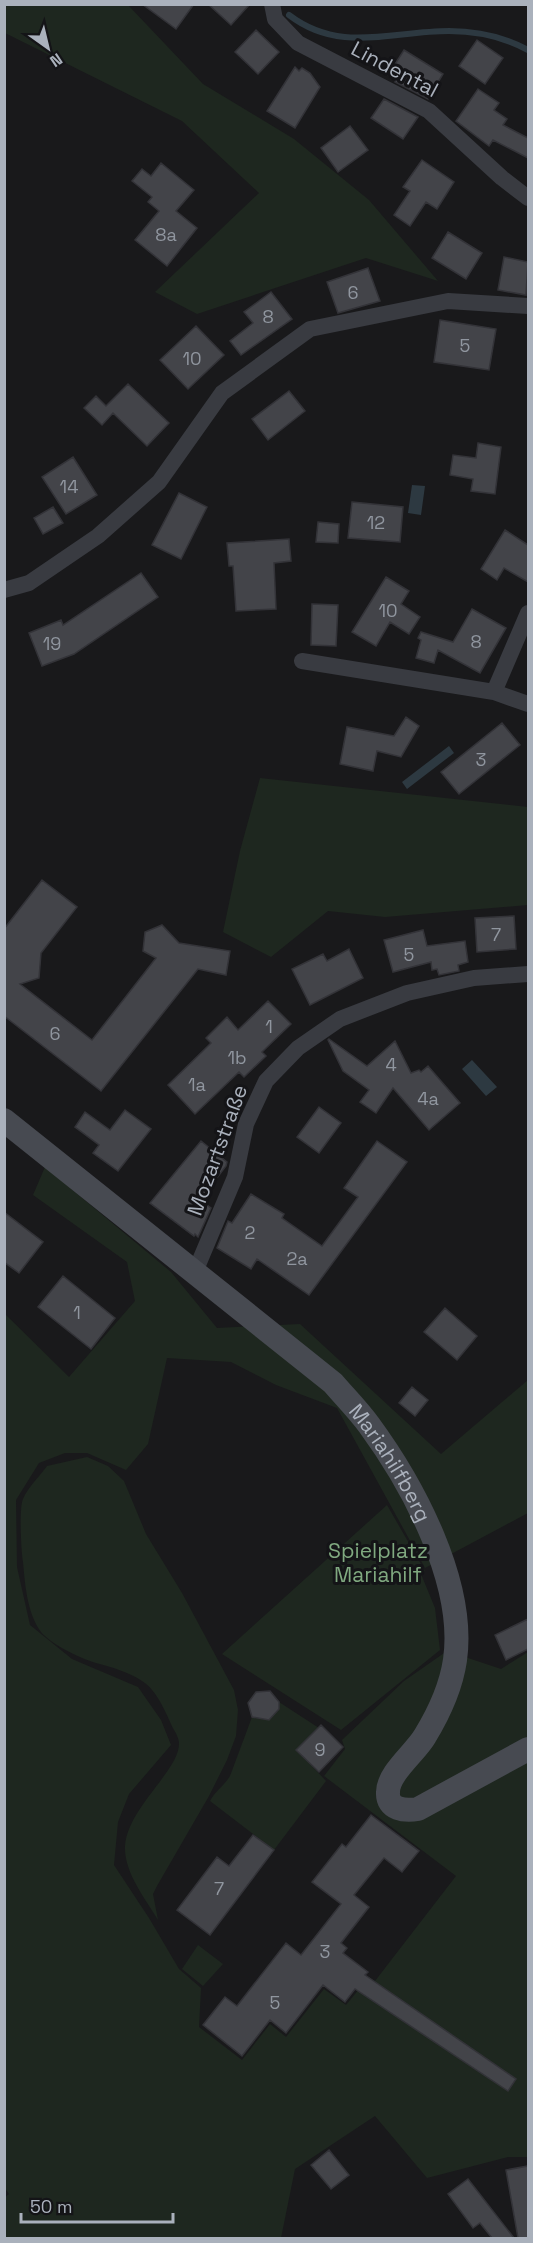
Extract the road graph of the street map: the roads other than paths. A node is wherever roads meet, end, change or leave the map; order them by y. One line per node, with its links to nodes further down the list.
1 (272, 4): 2 (street, Lindental)
2 (528, 198)
3 (528, 306): 4 (street)
4 (4, 590)
5 (528, 613): 7 (street)
6 (302, 661): 7 (street)
7 (494, 692): 8 (street)
8 (528, 705)
9 (528, 974): 11 (street, Mozartstraße)
10 (4, 1120): 11 (main road, Mariahilfberg)
11 (195, 1272): 12 (main road, Mariahilfberg)
12 (528, 1749)

